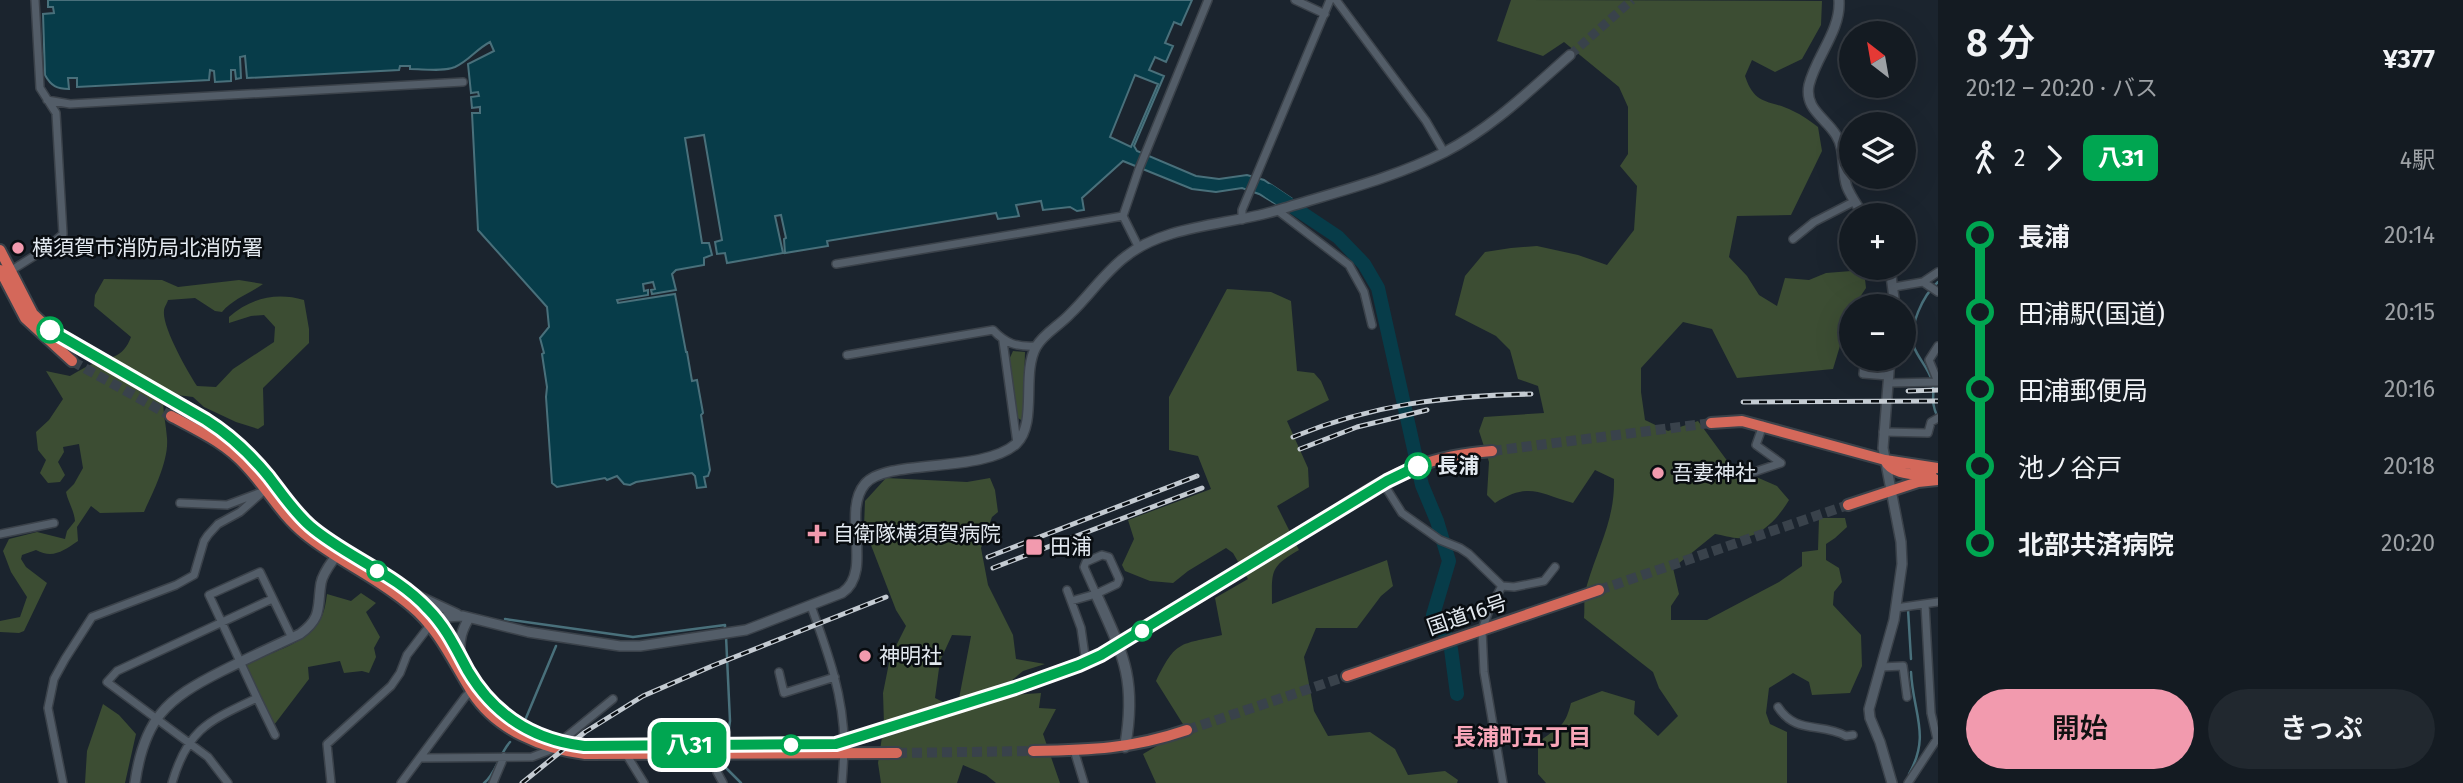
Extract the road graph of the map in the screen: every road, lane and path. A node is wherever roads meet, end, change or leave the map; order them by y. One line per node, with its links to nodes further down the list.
1 (35, 0): 10 (street)
2 (1208, 0): 14 (street)
3 (1295, 0): 7 (street)
4 (1330, 0): 7 (street)
5 (1336, 0): 11 (street)
6 (1839, 0): 12 (street)
7 (1325, 14): 15 (street)
8 (1570, 55): 11 (street)
9 (463, 82): 10 (street)
10 (47, 100): 20 (street)
11 (1444, 152): 13 (street)
12 (1855, 201): 16 (street)
13 (1279, 209): 15 (street); 27 (street)
14 (1123, 216): 17 (street); 19 (street)
15 (1242, 220): 17 (street)
16 (1793, 239)
17 (1139, 248): 29 (street)
18 (0, 250): 20 (highway)
19 (836, 264)
20 (5, 272): 32 (highway); 33 (highway)
21 (1938, 272): 23 (street)
22 (1893, 280): 24 (street)
23 (1923, 282): 24 (street); 25 (street)
24 (1894, 287): 26 (street)
25 (1938, 292)
26 (1894, 294)
27 (1372, 325)
28 (1003, 341): 29 (street); 31 (street); 45 (street)
29 (1036, 346): 45 (street)
30 (1938, 346): 36 (street)
31 (847, 355)
32 (93, 357)
33 (72, 361)
34 (1863, 371): 36 (street)
35 (1889, 371): 36 (street)
36 (1888, 379): 44 (street)
37 (168, 398): 40 (highway)
38 (171, 416): 43 (highway)
39 (1938, 418): 44 (street)
40 (206, 420): 43 (highway); 52 (highway)
41 (1711, 423): 42 (highway)
42 (1763, 425): 47 (highway); 48 (street)
43 (199, 431): 52 (highway)
44 (1883, 432): 47 (street)
45 (1017, 443): 71 (street)
46 (1492, 450): 51 (highway)
47 (1885, 460): 49 (highway); 50 (highway); 53 (street)
48 (1715, 467)
49 (1938, 468)
50 (1938, 479): 53 (highway)
51 (1383, 483): 58 (highway); 61 (street)
52 (266, 488): 54 (street); 59 (highway); 108 (street)
53 (1891, 490): 55 (highway); 72 (street)
54 (180, 503)
55 (1848, 505)
56 (54, 523): 57 (street)
57 (0, 534)
58 (1300, 534)
59 (339, 552): 63 (highway); 75 (highway); 77 (street)
60 (1555, 567): 61 (street)
61 (1502, 586): 76 (street)
62 (1215, 587): 78 (highway)
63 (405, 589): 73 (street); 75 (highway)
64 (1067, 590): 68 (street)
65 (1599, 590): 76 (highway, 国道16号)
66 (1096, 594): 66 (street); 68 (street); 78 (main road)
67 (272, 598): 74 (street); 74 (street); 77 (street)
68 (1071, 601): 81 (street)
69 (1937, 601): 70 (street)
70 (1925, 604): 72 (street); 121 (street)
71 (811, 606): 73 (street); 85 (street)
72 (1896, 608): 82 (street)
73 (466, 617): 75 (street); 79 (street)
74 (222, 622): 80 (street); 92 (street)
75 (433, 622): 79 (highway); 86 (highway); 112 (street)
76 (1482, 630): 84 (highway, 国道16号); 119 (street)
77 (292, 638): 80 (street)
78 (1118, 645): 81 (highway); 99 (main road)
79 (460, 654): 86 (highway)
80 (240, 662): 89 (street); 92 (street)
81 (1086, 663): 87 (highway)
82 (1881, 667): 88 (street); 120 (street)
83 (779, 673): 85 (street)
84 (1347, 676)
85 (835, 677): 100 (street)
86 (474, 688): 98 (highway); 107 (street)
87 (1015, 688)
88 (1907, 697)
89 (257, 698): 95 (street); 97 (street)
90 (613, 699): 98 (street)
91 (1778, 707): 96 (street)
92 (156, 718): 97 (street); 109 (street)
93 (895, 727): 100 (highway)
94 (1186, 730): 99 (highway)
95 (275, 735)
96 (1853, 735)
97 (189, 742): 110 (street); 111 (street)
98 (557, 745): 101 (highway); 105 (highway); 106 (street)
99 (1125, 747): 102 (highway)
100 (844, 748): 101 (highway); 104 (highway); 117 (street)
101 (721, 750): 105 (highway); 116 (street)
102 (1074, 750): 103 (highway); 118 (street)
103 (1033, 751)
104 (897, 752)
105 (626, 754): 115 (street)
106 (504, 757): 107 (street); 114 (street)
107 (421, 758): 113 (street)
108 (63, 783)
109 (135, 783)
110 (172, 783)
111 (228, 783)
112 (331, 783)
113 (401, 783)
114 (493, 783)
115 (644, 783)
116 (723, 783)
117 (842, 783)
118 (1084, 783)
119 (1503, 783)
120 (1892, 783)
121 (1908, 783)

